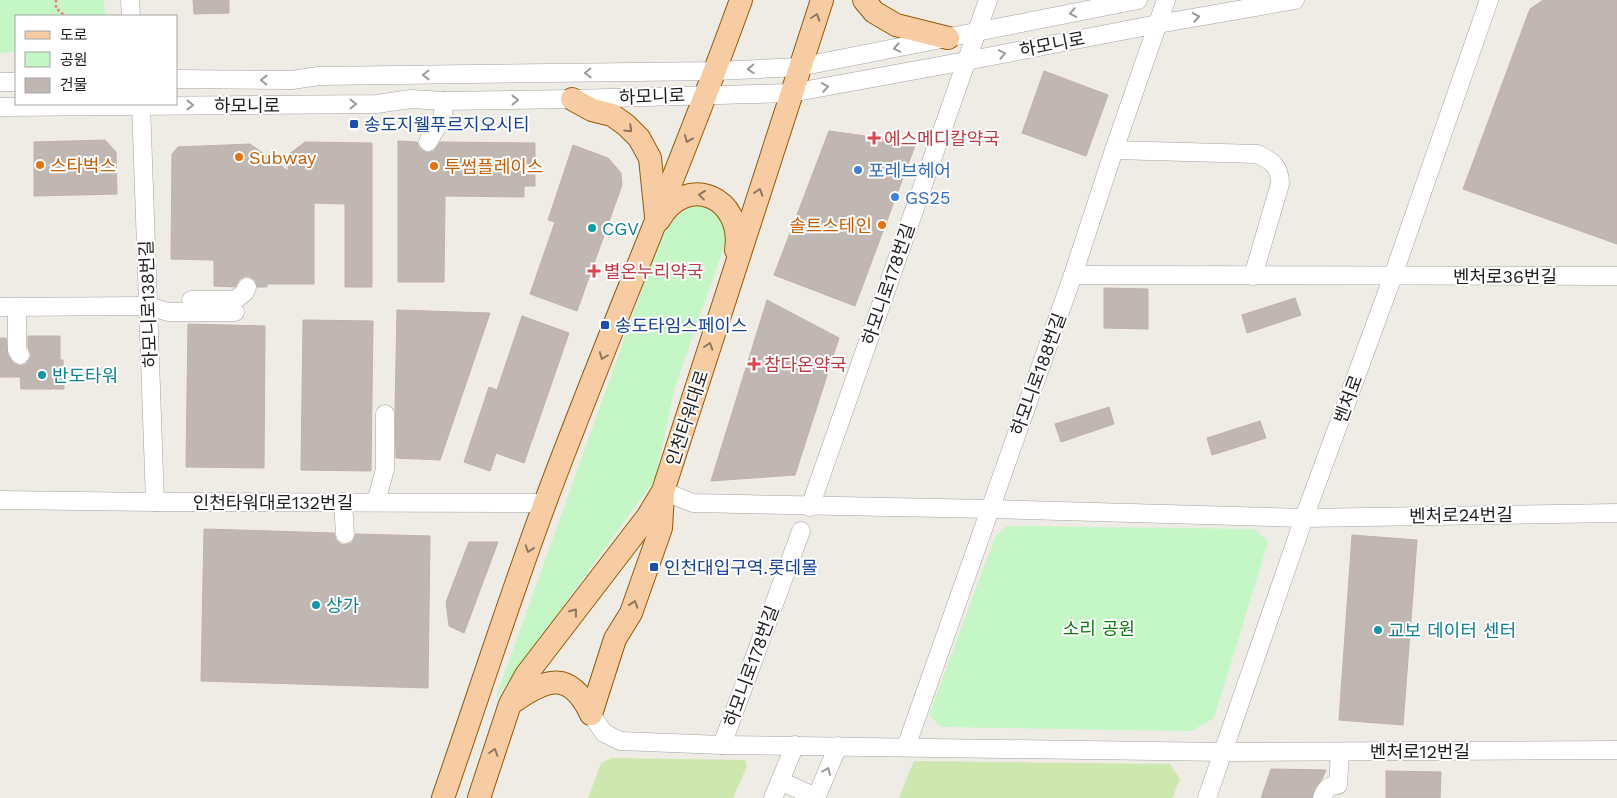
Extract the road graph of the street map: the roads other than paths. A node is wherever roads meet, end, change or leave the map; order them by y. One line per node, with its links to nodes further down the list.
1 (130, 0): 10 (street)
2 (741, 0): 16 (main road)
3 (822, 0): 15 (main road, 인천타워대로, one-way to 3)
4 (864, 0): 13 (main road)
5 (988, 0): 12 (street, 하모니로178번길)
6 (1138, 0): 12 (street, 하모니로, one-way to 12)
7 (1166, 0): 11 (street, 하모니로188번길)
8 (1295, 0): 11 (street, 하모니로, one-way to 8)
9 (1489, 0): 32 (street, 벤처로)
10 (131, 15)
11 (1158, 24): 14 (street, 하모니로, one-way to 11); 28 (street, 하모니로188번길)
12 (977, 32): 13 (street, 하모니로); 14 (street, 하모니로178번길)
13 (948, 38): 15 (street, 하모니로, one-way to 15)
14 (966, 61): 20 (street, 하모니로, one-way to 14); 47 (street, 하모니로178번길)
15 (799, 67): 16 (street, 하모니로, one-way to 16); 20 (main road, 인천타워대로)
16 (716, 71): 17 (street, 하모니로, one-way to 17); 21 (main road)
17 (178, 79)
18 (0, 82): 19 (street)
19 (15, 82)
20 (791, 93): 21 (street, 하모니로); 34 (main road, 인천타워대로, one-way to 20)
21 (706, 94): 22 (street, 하모니로); 29 (main road, one-way to 29)
22 (572, 98): 23 (street, 하모니로, one-way to 22); 29 (main road, one-way to 29)
23 (444, 101): 25 (street, 하모니로, one-way to 23); 27 (street)
24 (141, 105): 26 (street, 하모니로); 36 (street, 하모니로138번길)
25 (178, 105)
26 (0, 107)
27 (428, 142)
28 (1114, 150): 30 (street, 하모니로188번길); 31 (street)
29 (654, 227): 34 (main road, one-way to 29); 46 (main road, one-way to 46)
30 (1073, 275): 31 (street, 벤처로36번길); 48 (street, 하모니로188번길)
31 (1253, 276): 32 (street, 벤처로36번길)
32 (1393, 276): 33 (street, 벤처로36번길); 50 (street, 벤처로)
33 (1617, 276)
34 (731, 278): 41 (main road, 인천타워대로, one-way to 34)
35 (247, 287): 36 (street)
36 (148, 306): 37 (street); 38 (street); 43 (street, 하모니로138번길)
37 (8, 307): 39 (street)
38 (235, 312)
39 (20, 355)
40 (385, 414): 45 (street)
41 (663, 491): 47 (street, 벤처로24번길); 53 (main road, one-way to 41); 55 (main road, 인천타워대로, one-way to 41)
42 (0, 500): 43 (street, 인천타워대로132번길)
43 (155, 502): 44 (street, 인천타워대로132번길)
44 (343, 502): 45 (street, 인천타워대로132번길); 52 (street)
45 (376, 502): 46 (street, 인천타워대로132번길)
46 (545, 503): 66 (main road, one-way to 66)
47 (810, 506): 48 (street, 벤처로24번길)
48 (990, 509): 50 (street, 벤처로24번길); 60 (street, 하모니로188번길)
49 (1617, 513): 50 (street, 벤처로24번길)
50 (1304, 518): 62 (street, 벤처로)
51 (801, 531): 57 (street, 하모니로178번길)
52 (345, 534)
53 (602, 681): 54 (main road); 56 (main road)
54 (575, 690): 55 (main road); 56 (main road)
55 (510, 704): 67 (main road, 인천타워대로, one-way to 55)
56 (591, 714): 57 (street, 벤처로12번길)
57 (722, 745): 58 (street, 벤처로12번길)
58 (795, 746): 59 (street, 벤처로12번길); 64 (street)
59 (838, 746): 60 (street, 벤처로12번길); 65 (street, one-way to 59)
60 (906, 747): 62 (street, 벤처로12번길)
61 (1617, 750): 63 (street, 벤처로12번길)
62 (1224, 752): 63 (street, 벤처로12번길); 69 (street, 벤처로)
63 (1340, 752): 70 (street)
64 (780, 782): 65 (street); 68 (street)
65 (816, 797)
66 (442, 798)
67 (479, 798)
68 (773, 798)
69 (1207, 798)
70 (1322, 798)

